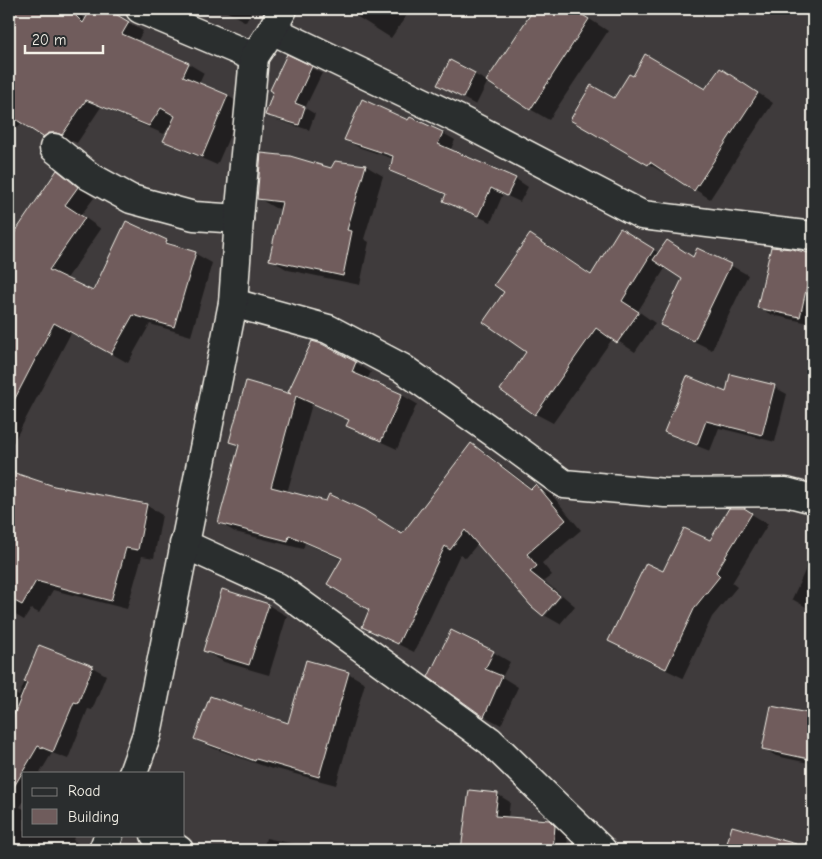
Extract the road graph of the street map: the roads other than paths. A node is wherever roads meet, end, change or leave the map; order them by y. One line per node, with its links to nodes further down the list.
1 (140, 9): 3 (street)
2 (278, 19): 3 (street); 6 (street)
3 (254, 57): 5 (street)
4 (54, 148): 5 (street)
5 (239, 219): 7 (street)
6 (813, 236)
7 (233, 303): 8 (street); 9 (street)
8 (813, 499)
9 (184, 544): 10 (street); 15 (street)
10 (133, 772)
11 (109, 836): 13 (street)
12 (158, 836): 14 (street)
13 (103, 850)
14 (179, 850)
15 (602, 850)

